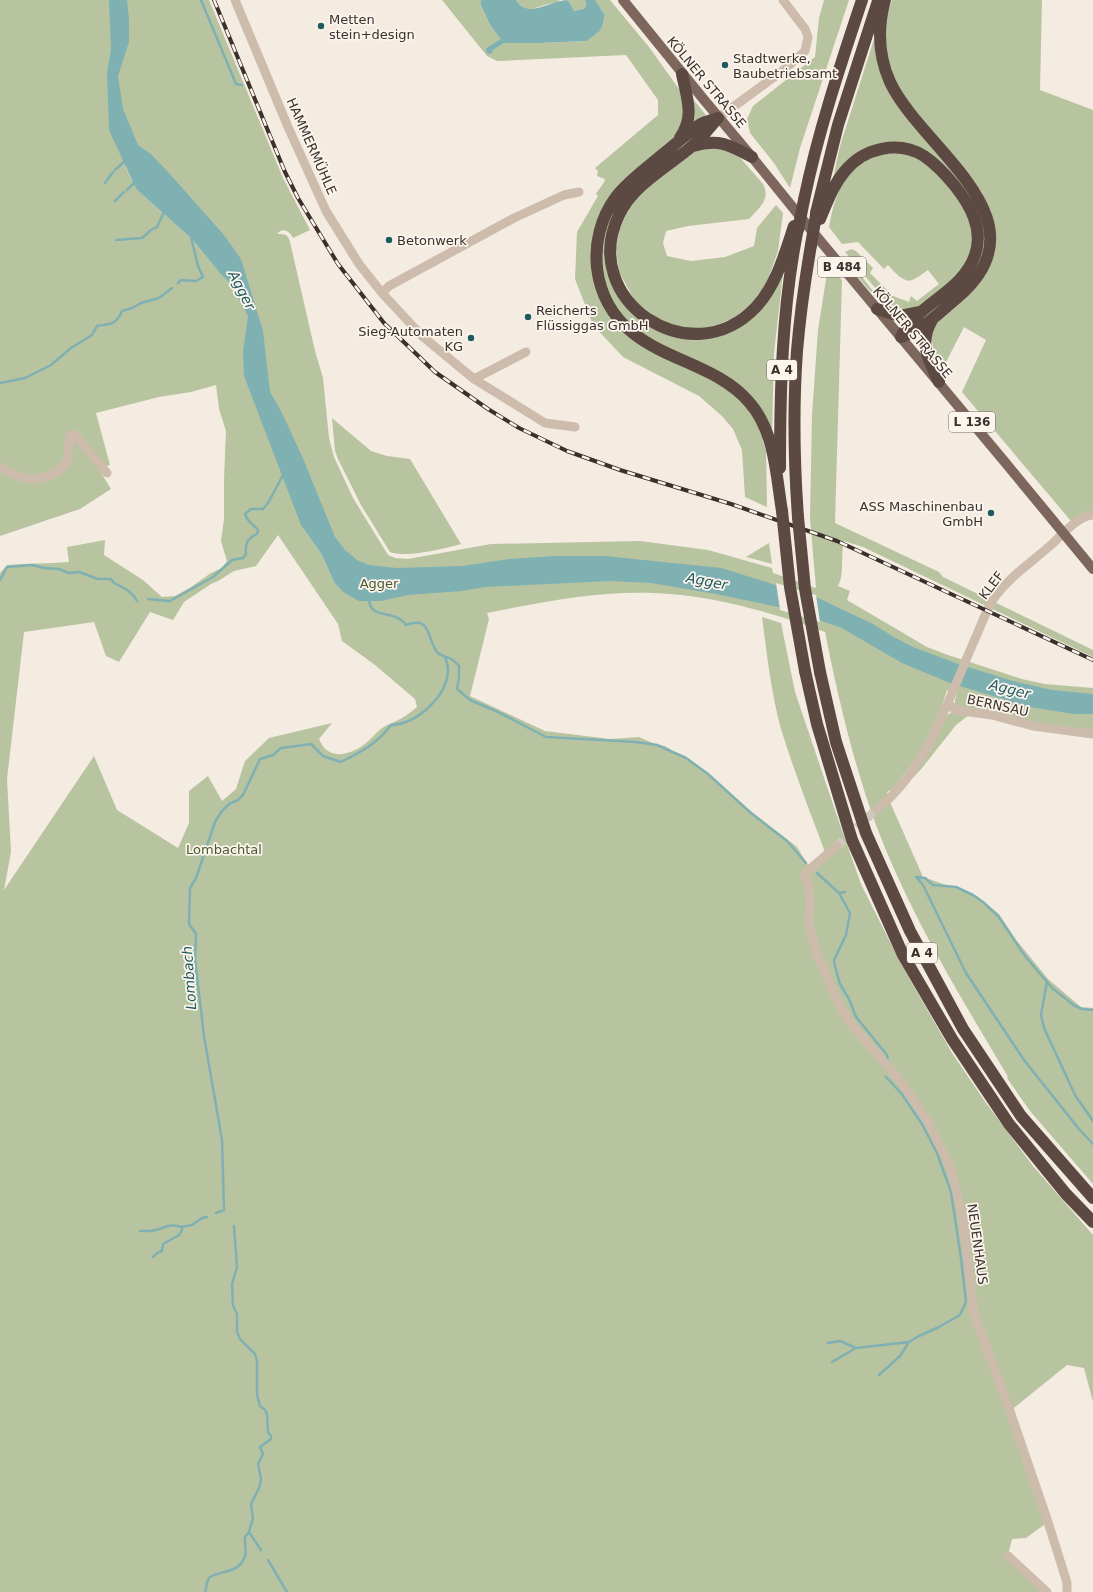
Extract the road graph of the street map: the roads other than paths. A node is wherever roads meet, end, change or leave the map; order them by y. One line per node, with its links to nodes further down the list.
1 (235, 0): 15 (street, HAMMERMÜHLE)
2 (623, 0): 7 (main road, KÖLNER STRASSE / B 484)
3 (783, 0): 8 (street)
4 (862, 0): 14 (highway, bridge)
5 (878, 0): 13 (highway)
6 (885, 0): 17 (highway)
7 (682, 74): 8 (main road, KÖLNER STRASSE / B 484); 9 (highway)
8 (718, 118): 9 (highway); 10 (highway); 11 (main road, KÖLNER STRASSE / B 484)
9 (677, 143): 25 (highway)
10 (692, 147): 11 (highway); 14 (highway)
11 (752, 157): 16 (main road, KÖLNER STRASSE / B 484)
12 (579, 192): 15 (street)
13 (818, 217): 17 (highway); 33 (highway, A 4, bridge)
14 (796, 228): 25 (highway, A 4)
15 (382, 293): 20 (street, HAMMERMÜHLE)
16 (877, 309): 17 (highway); 18 (main road, KÖLNER STRASSE / B 484)
17 (929, 314): 18 (highway); 21 (highway)
18 (901, 337): 21 (main road, KÖLNER STRASSE / L 136)
19 (526, 352): 20 (street)
20 (474, 379): 22 (street, HAMMERMÜHLE)
21 (939, 382): 27 (main road, KÖLNER STRASSE / L 136)
22 (575, 427)
23 (0, 466): 24 (street)
24 (106, 473)
25 (782, 511): 34 (highway, A 4, bridge)
26 (1093, 515): 27 (street, KLEF)
27 (1064, 534): 28 (main road, KÖLNER STRASSE / L 136); 29 (street, KLEF)
28 (1093, 569)
29 (948, 703): 30 (street, BERNSAU); 31 (street)
30 (1093, 734)
31 (877, 809)
32 (836, 846): 37 (street, NEUENHAUS)
33 (1093, 1198)
34 (1093, 1222)
35 (1008, 1556): 36 (street)
36 (1047, 1592)
37 (1067, 1592)

